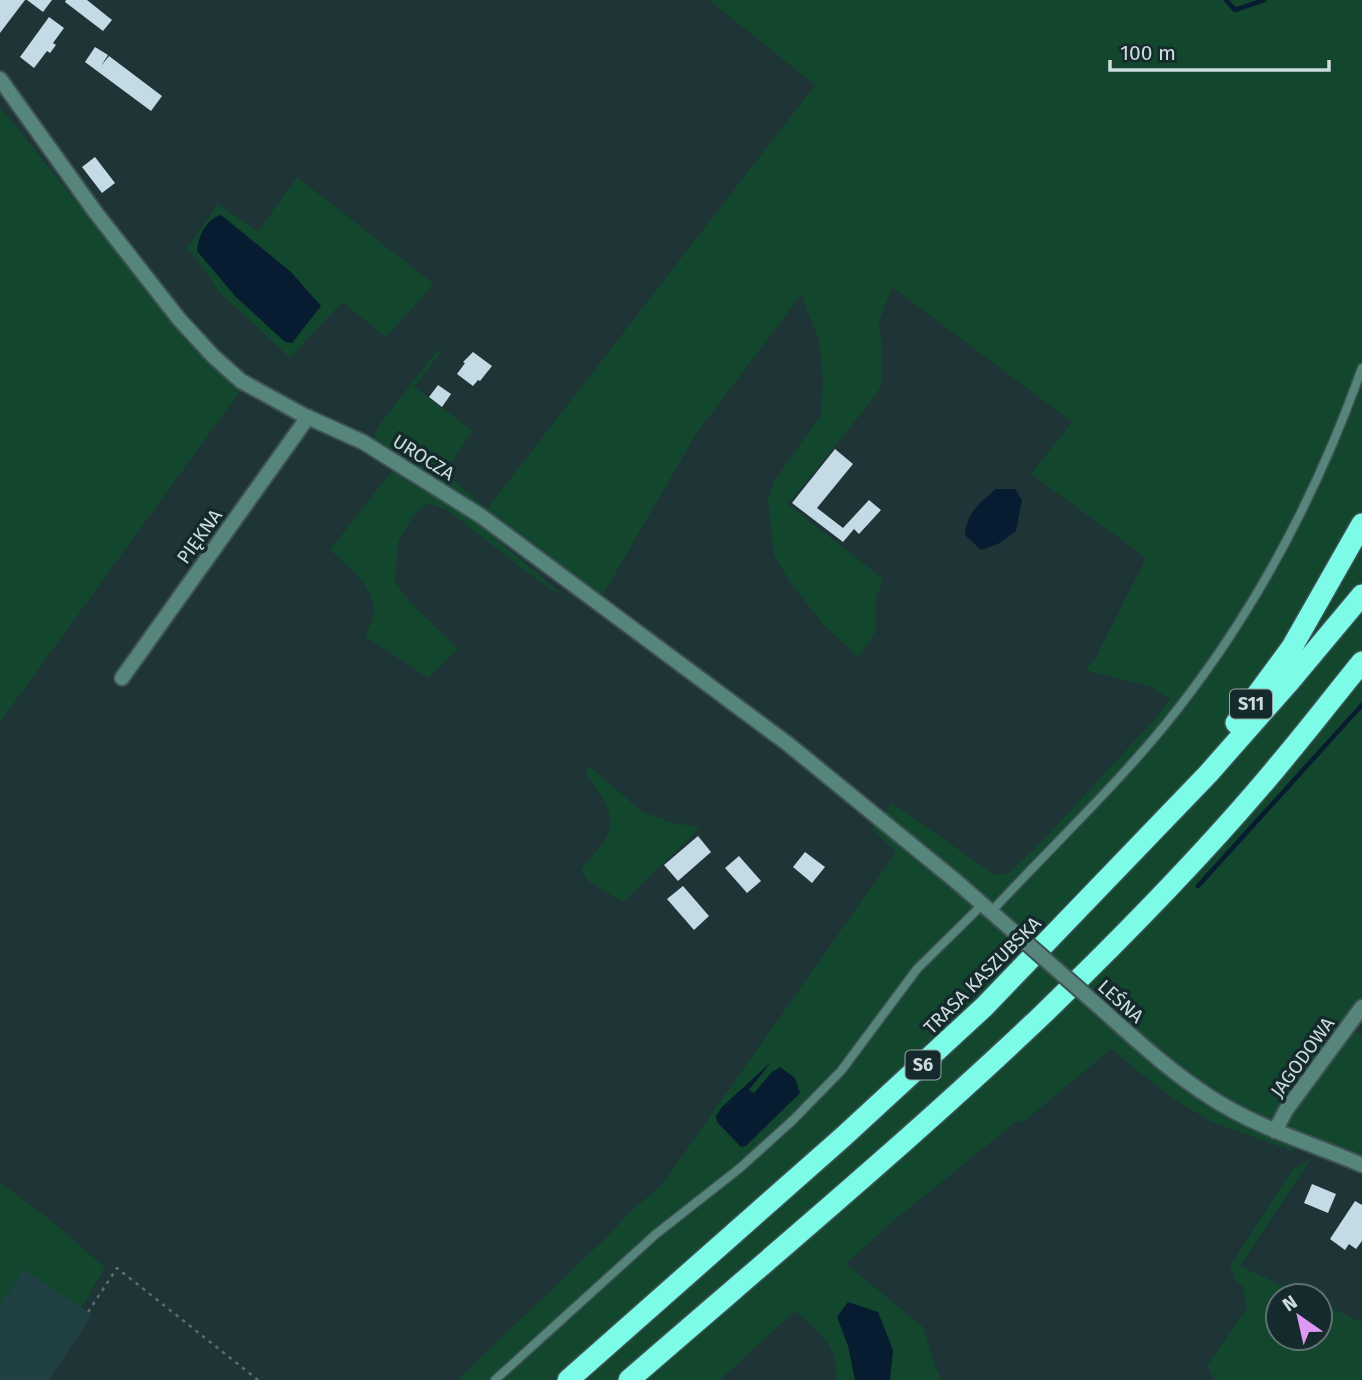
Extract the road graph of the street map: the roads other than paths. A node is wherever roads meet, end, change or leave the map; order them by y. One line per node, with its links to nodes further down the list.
1 (0, 79): 3 (street, UROCZA)
2 (1362, 368): 12 (lane)
3 (308, 417): 7 (street, PIĘKNA); 10 (street, UROCZA)
4 (1362, 524): 11 (highway, S11)
5 (1362, 595): 11 (highway, TRASA KASZUBSKA / S6)
6 (1362, 662): 9 (highway, S6)
7 (121, 678)
8 (1362, 682): 9 (highway)
9 (1281, 763): 18 (highway, S6)
10 (883, 821): 12 (street, LEŚNA)
11 (1157, 827): 17 (highway, TRASA KASZUBSKA / S6)
12 (987, 908): 14 (street, LEŚNA, bridge); 16 (lane)
13 (1362, 1007): 14 (street, JAGODOWA)
14 (1275, 1131): 15 (street, LEŚNA)
15 (1362, 1165)
16 (495, 1380)
17 (568, 1380)
18 (629, 1380)

